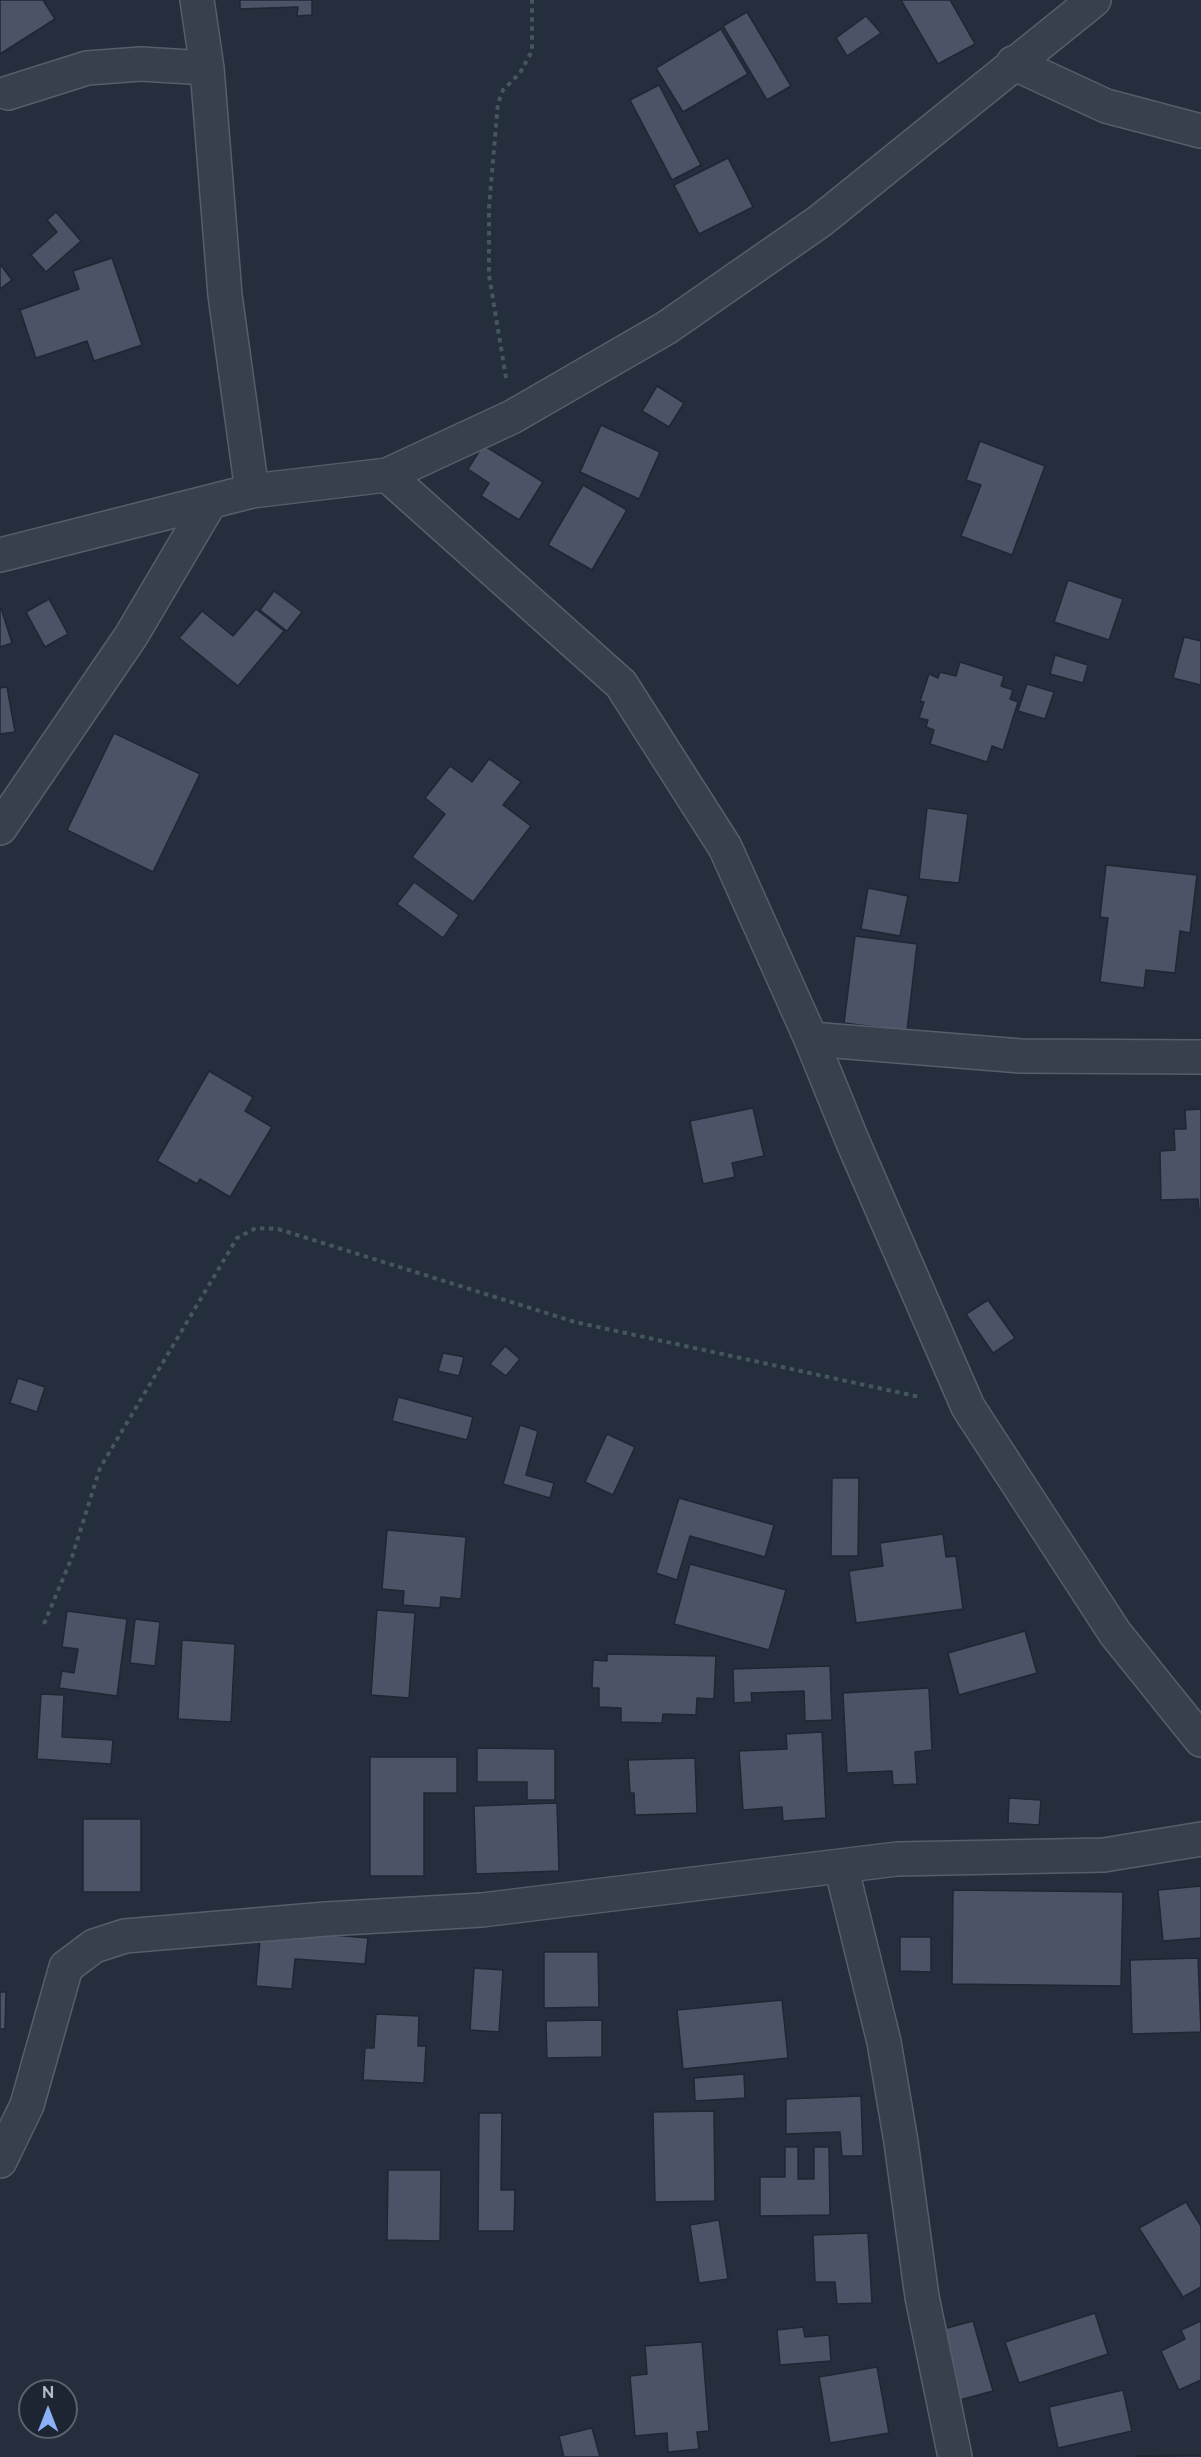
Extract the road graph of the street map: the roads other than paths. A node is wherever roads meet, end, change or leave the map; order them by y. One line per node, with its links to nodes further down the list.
1 (197, 0): 4 (street)
2 (1094, 0): 3 (street)
3 (1013, 63): 6 (street); 7 (street)
4 (207, 68): 5 (street); 8 (street)
5 (8, 93)
6 (1201, 131)
7 (387, 475): 8 (street); 12 (street)
8 (252, 491): 9 (street)
9 (209, 504): 10 (street); 11 (street)
10 (0, 555)
11 (0, 828)
12 (811, 1039): 13 (street); 14 (street)
13 (1201, 1056)
14 (1201, 1740)
15 (1201, 1839): 16 (street)
16 (841, 1866): 17 (street); 18 (street)
17 (0, 2162)
18 (954, 2457)

